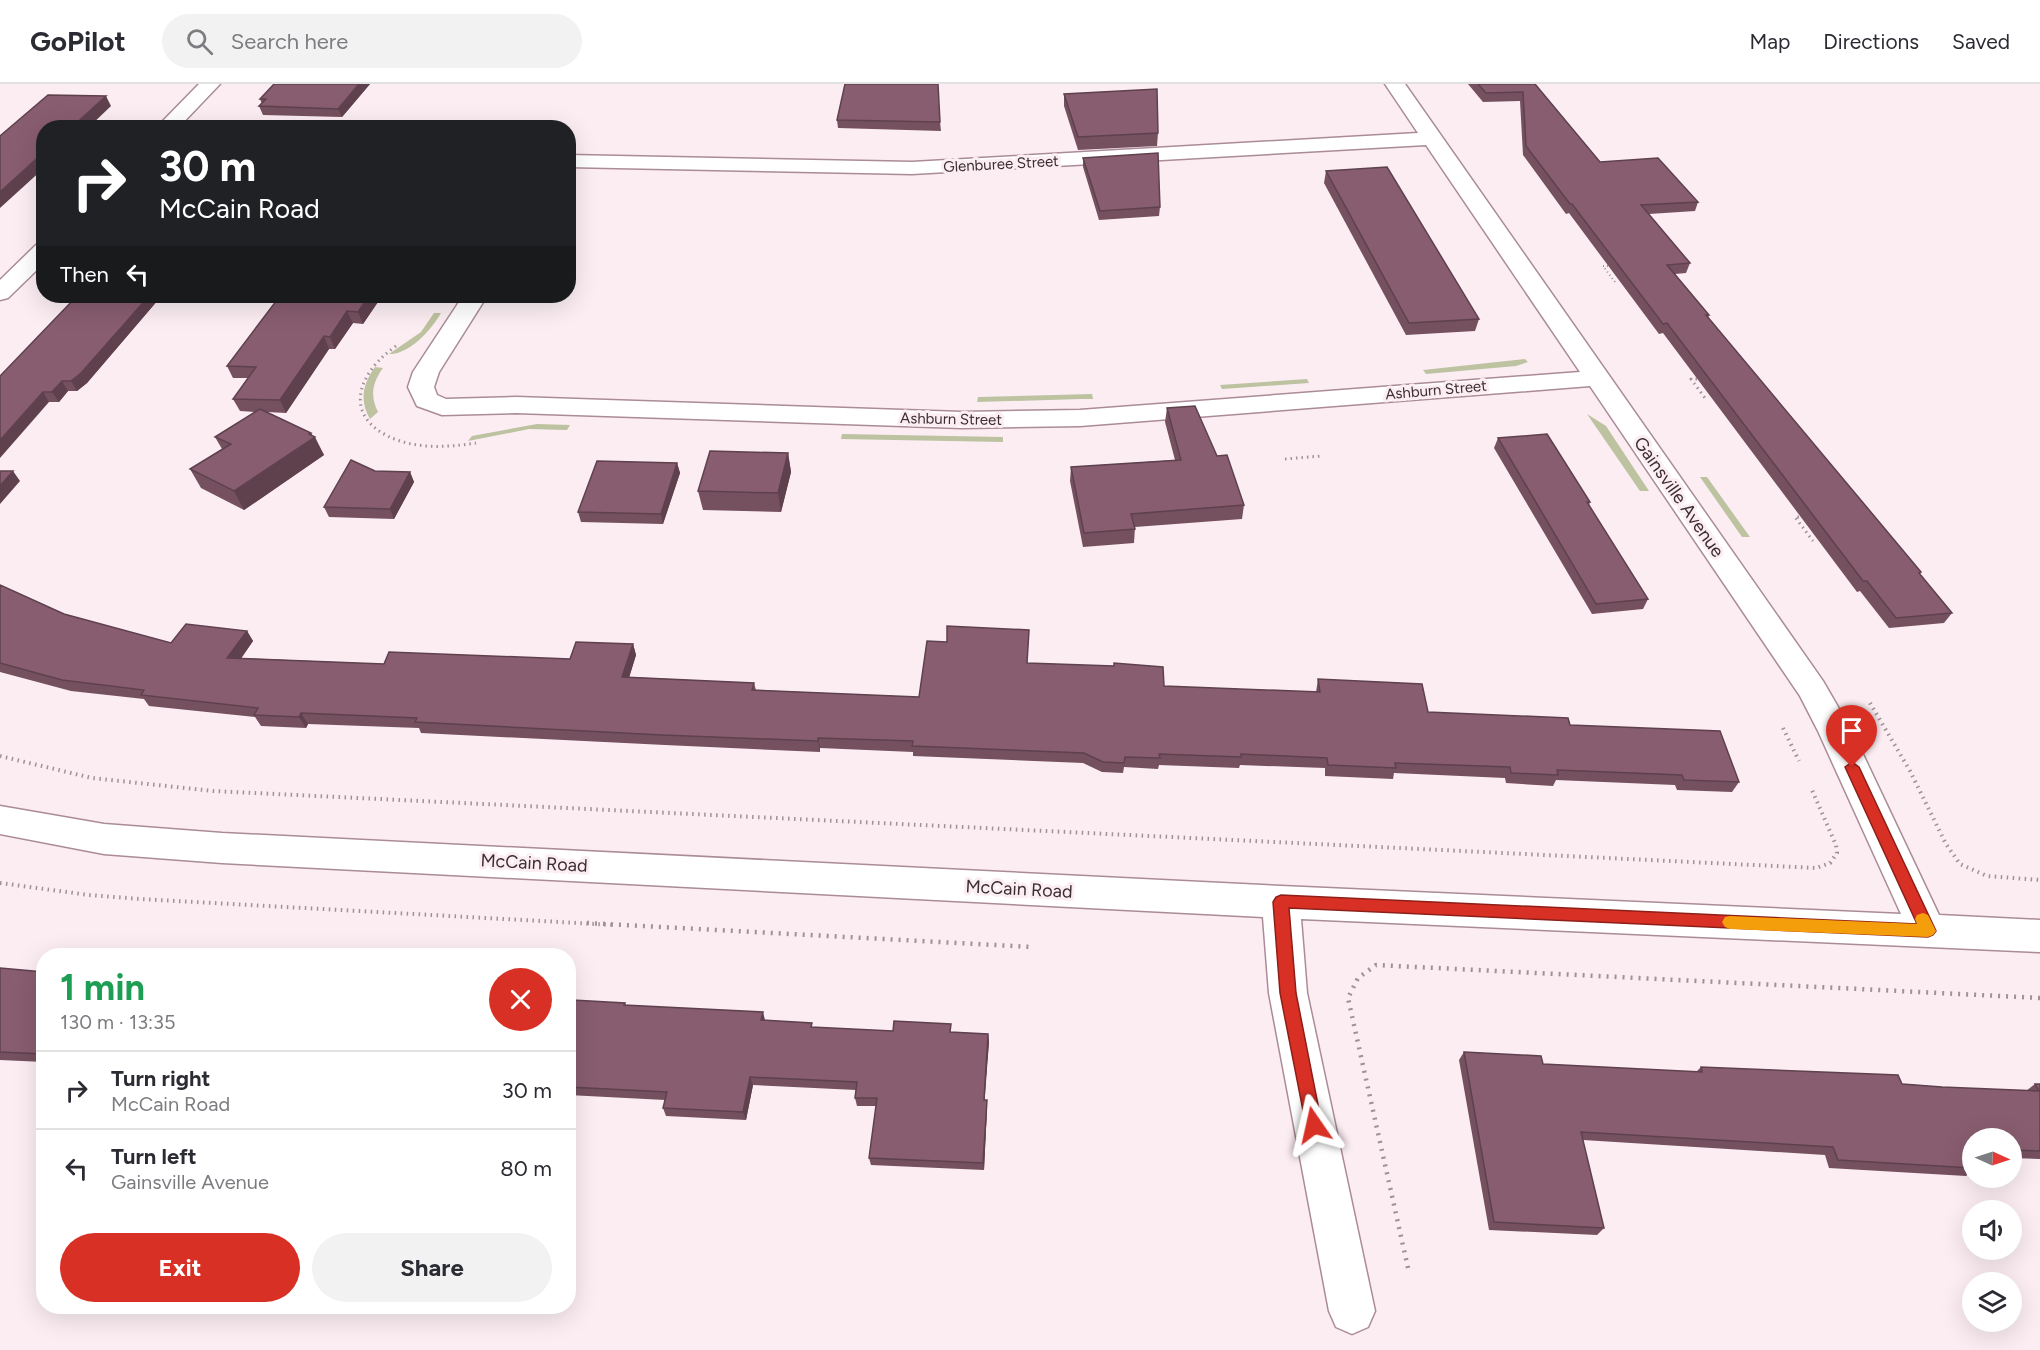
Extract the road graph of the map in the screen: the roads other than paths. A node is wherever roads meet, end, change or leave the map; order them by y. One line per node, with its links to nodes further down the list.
1 (210, 84): 3 (street)
2 (1395, 84): 4 (street, Gainsville Avenue)
3 (174, 120)
4 (1432, 138): 5 (street, Glenburee Street); 9 (street, Gainsville Avenue)
5 (576, 161)
6 (36, 258): 7 (street)
7 (0, 293)
8 (470, 303): 9 (street, Ashburn Street)
9 (1596, 378): 12 (street, Gainsville Avenue)
10 (0, 820): 11 (street, McCain Road)
11 (1281, 902): 12 (street, McCain Road); 14 (street)
12 (1928, 931): 13 (street, McCain Road)
13 (2040, 936)
14 (1352, 1311)

